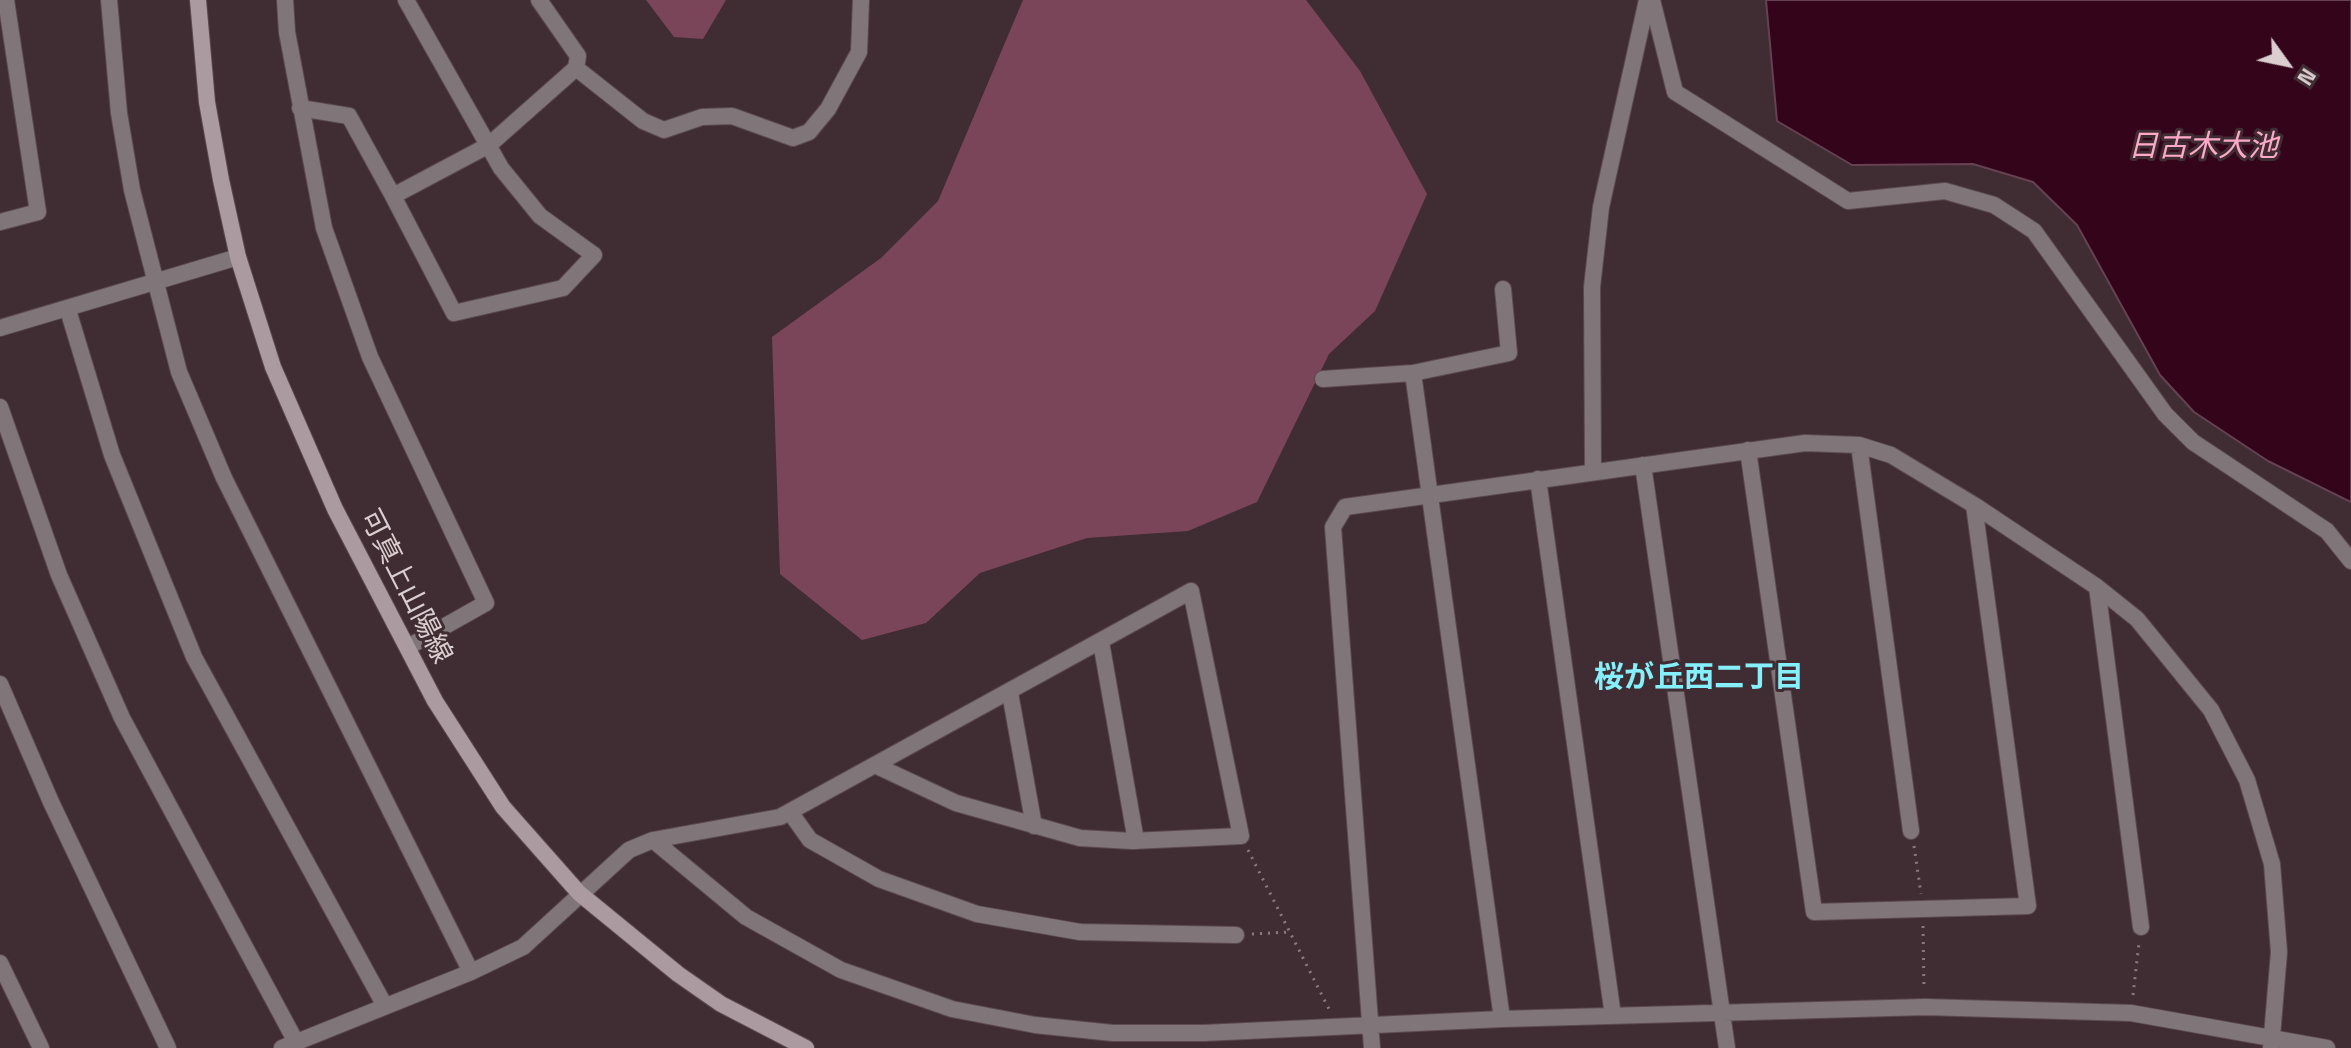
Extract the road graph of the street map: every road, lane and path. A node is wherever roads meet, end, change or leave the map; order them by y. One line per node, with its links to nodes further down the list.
1 (6, 0): 13 (street)
2 (109, 0): 15 (street)
3 (198, 0): 14 (main road, 可真上山陽線)
4 (285, 0): 10 (street)
5 (406, 0): 11 (street)
6 (539, 0): 9 (street)
7 (861, 0): 9 (street)
8 (1649, 0): 25 (street); 29 (street)
9 (576, 68): 11 (street)
10 (300, 108): 12 (street); 32 (street)
11 (489, 145): 12 (street); 12 (street)
12 (393, 196)
13 (0, 222)
14 (238, 257): 15 (street); 32 (main road, 可真上山陽線)
15 (154, 283): 17 (street); 47 (street)
16 (1503, 289): 19 (street)
17 (68, 310): 18 (street); 48 (street)
18 (0, 328)
19 (1413, 373): 20 (street); 27 (street)
20 (1323, 379)
21 (0, 407): 56 (street)
22 (1859, 445): 23 (street); 28 (street); 38 (street)
23 (1748, 450): 24 (street); 28 (street)
24 (1643, 465): 25 (street); 50 (street)
25 (1593, 471): 26 (street)
26 (1538, 479): 27 (street); 51 (street)
27 (1430, 493): 52 (street); 54 (street)
28 (1974, 505): 30 (street)
29 (2351, 561)
30 (2097, 587): 43 (street); 55 (street)
31 (1101, 642): 34 (street); 39 (street); 41 (street)
32 (408, 647): 42 (main road, 可真上山陽線)
33 (0, 684): 58 (street)
34 (1010, 693): 35 (street); 37 (street)
35 (877, 766): 36 (street); 37 (street)
36 (790, 812): 40 (street); 45 (street)
37 (1034, 826): 41 (street)
38 (1911, 831)
39 (1241, 836): 41 (street); 44 (path)
40 (653, 840): 42 (street); 53 (street)
41 (1136, 841)
42 (579, 893): 47 (street); 59 (main road, 可真上山陽線)
43 (2141, 927): 49 (path)
44 (1289, 932): 45 (path); 53 (path)
45 (1236, 935)
46 (0, 963): 57 (street)
47 (471, 972): 48 (street)
48 (385, 1006): 56 (street)
49 (2131, 1013): 50 (street); 55 (street)
50 (1722, 1014): 51 (street); 61 (street)
51 (1613, 1016): 52 (street)
52 (1502, 1019): 54 (street)
53 (1339, 1026): 54 (street)
54 (1371, 1026): 60 (street)
55 (2272, 1043): 62 (street)
56 (289, 1045)
57 (41, 1048)
58 (168, 1048)
59 (806, 1048)
60 (1372, 1048)
61 (1727, 1048)
62 (2327, 1048)

